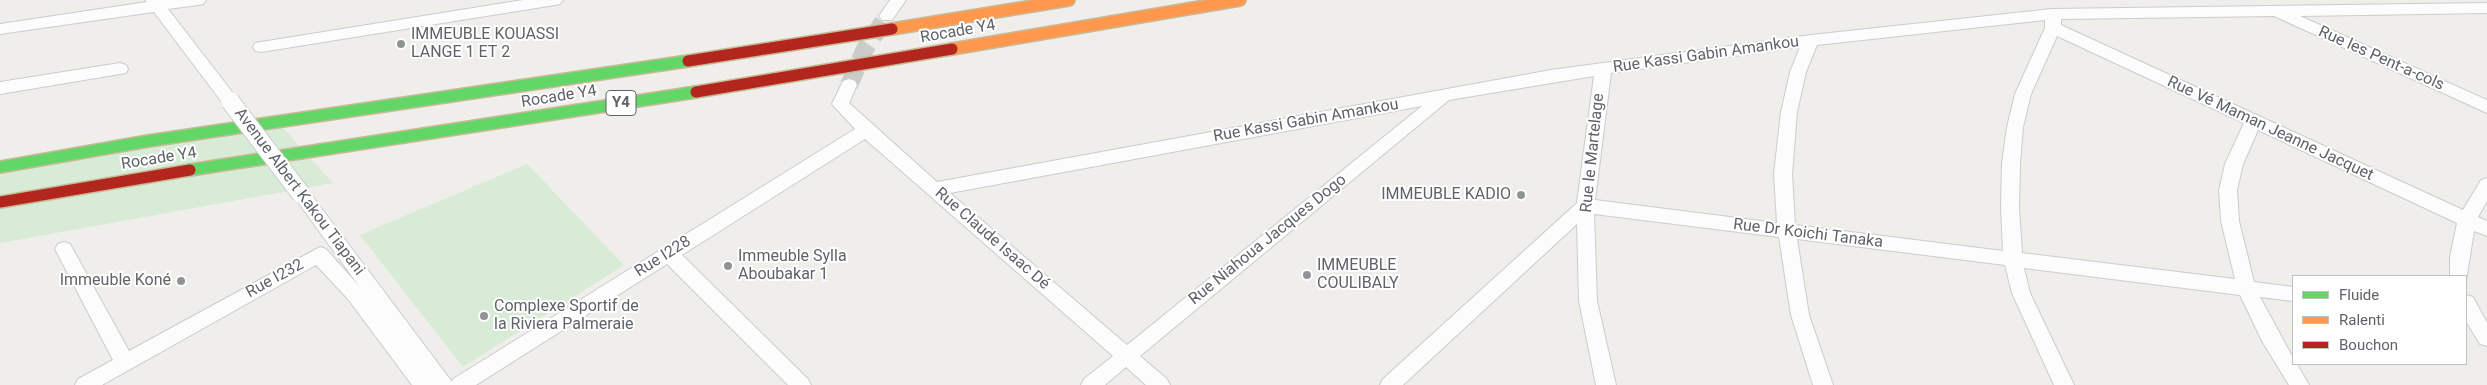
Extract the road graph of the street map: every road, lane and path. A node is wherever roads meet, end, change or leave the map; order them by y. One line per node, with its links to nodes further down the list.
1 (198, 0): 6 (street)
2 (555, 0): 13 (street)
3 (898, 0): 9 (street)
4 (1069, 0): 22 (highway, Rocade Y4 / Y4)
5 (1240, 0): 25 (highway, Rocade Y4 / Y4)
6 (155, 3): 11 (street); 43 (street, Avenue Albert Kakou Tiapani, bridge)
7 (2487, 8): 8 (street, Rue Kassi Gabin Amankou)
8 (2275, 11): 10 (street, Rue Kassi Gabin Amankou); 19 (street, Rue les Pent-a-cols)
9 (887, 16)
10 (2052, 21): 12 (street, Rue Kassi Gabin Amankou); 20 (street, Rue Vé Maman Jeanne Jacquet); 32 (street)
11 (0, 29)
12 (1811, 40): 15 (street, Rue Kassi Gabin Amankou); 29 (street)
13 (261, 47)
14 (120, 69): 17 (street)
15 (1603, 69): 18 (street, Rue Kassi Gabin Amankou); 26 (street, Rue le Martelage)
16 (849, 85): 21 (street, Rue Claude Isaac Dé)
17 (0, 88)
18 (1445, 96): 24 (street, Rue Kassi Gabin Amankou); 39 (street, Rue Niahoua Jacques Dogo)
19 (2487, 107)
20 (2253, 122): 27 (street, Rue Vé Maman Jeanne Jacquet); 34 (street)
21 (866, 130): 24 (street, Rue Claude Isaac Dé); 31 (street, Rue I228)
22 (0, 167)
23 (2487, 185): 27 (street)
24 (934, 189): 39 (street, Rue Claude Isaac Dé)
25 (0, 202)
26 (1585, 206): 29 (street, Rue Dr Koichi Tanaka); 48 (street); 49 (street, Rue le Martelage)
27 (2468, 220): 28 (street, Rue Vé Maman Jeanne Jacquet); 33 (street)
28 (2487, 229)
29 (1787, 232): 32 (street, Rue Dr Koichi Tanaka); 50 (street)
30 (64, 249): 40 (street)
31 (669, 254): 44 (street, Rue I228); 45 (street)
32 (2013, 259): 34 (street, Rue Dr Koichi Tanaka); 51 (street)
33 (2459, 275)
34 (2246, 288): 35 (street, Rue Dr Koichi Tanaka); 52 (street)
35 (2292, 294)
36 (2467, 306): 37 (street)
37 (2470, 319): 38 (street)
38 (2487, 338)
39 (1127, 356): 46 (street, Rue Niahoua Jacques Dogo); 47 (street, Rue Claude Isaac Dé)
40 (124, 363): 41 (street, Rue I232); 42 (street, Rue I232)
41 (98, 382)
42 (423, 385)
43 (443, 385)
44 (460, 385)
45 (801, 385)
46 (1091, 385)
47 (1160, 385)
48 (1390, 385)
49 (1606, 385)
50 (1822, 385)
51 (2064, 385)
52 (2298, 385)

